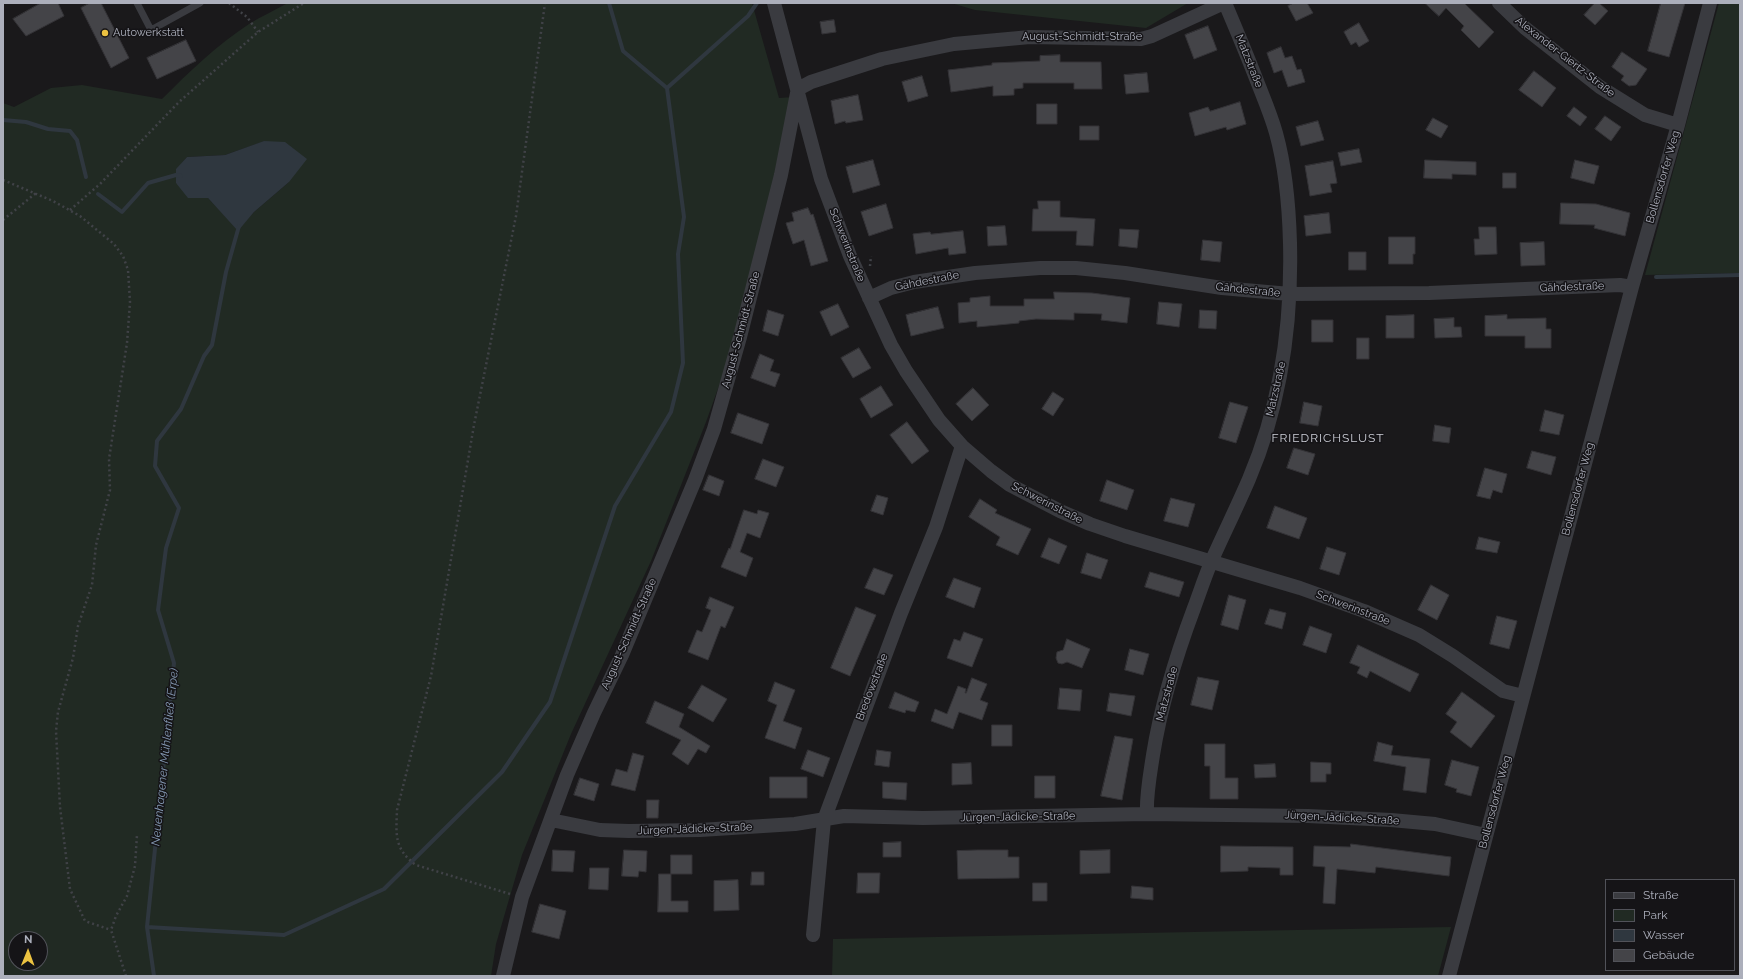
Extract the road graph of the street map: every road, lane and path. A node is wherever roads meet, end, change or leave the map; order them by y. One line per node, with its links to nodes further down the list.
1 (136, 3): 2 (lane)
2 (200, 3)
3 (229, 3): 10 (path)
4 (304, 3): 10 (path)
5 (545, 3): 28 (path)
6 (774, 3): 11 (street, Schwerinstraße)
7 (1224, 3): 11 (street, August-Schmidt-Straße); 18 (street, Matzstraße)
8 (1499, 3): 12 (street, Alexander-Giertz-Straße)
9 (1710, 3): 12 (street, Bollensdorfer Weg)
10 (258, 32): 15 (path)
11 (798, 89): 19 (street, Schwerinstraße); 24 (street, August-Schmidt-Straße)
12 (1678, 125): 17 (street, Bollensdorfer Weg)
13 (3, 180): 14 (path)
14 (37, 193): 15 (path); 16 (path)
15 (70, 210): 29 (path)
16 (3, 220)
17 (1632, 287): 18 (street, Gähdestraße); 22 (street, Bollensdorfer Weg)
18 (1290, 294): 19 (street, Gähdestraße); 21 (street, Matzstraße)
19 (869, 298): 20 (street, Schwerinstraße)
20 (962, 446): 21 (street, Schwerinstraße); 25 (street, Bredowstraße)
21 (1211, 562): 22 (street, Schwerinstraße); 23 (street, Matzstraße)
22 (1523, 696): 27 (street, Bollensdorfer Weg)
23 (1147, 814): 25 (street, Jürgen-Jädicke-Straße); 27 (street, Jürgen-Jädicke-Straße)
24 (551, 820): 25 (street, Jürgen-Jädicke-Straße); 28 (street, August-Schmidt-Straße)
25 (824, 820): 30 (street, Bredowstraße)
26 (137, 835): 29 (path)
27 (1486, 835): 33 (street, Bollensdorfer Weg)
28 (522, 897): 32 (street, August-Schmidt-Straße)
29 (111, 930): 31 (path)
30 (813, 936)
31 (126, 976)
32 (503, 976)
33 (1449, 976)

